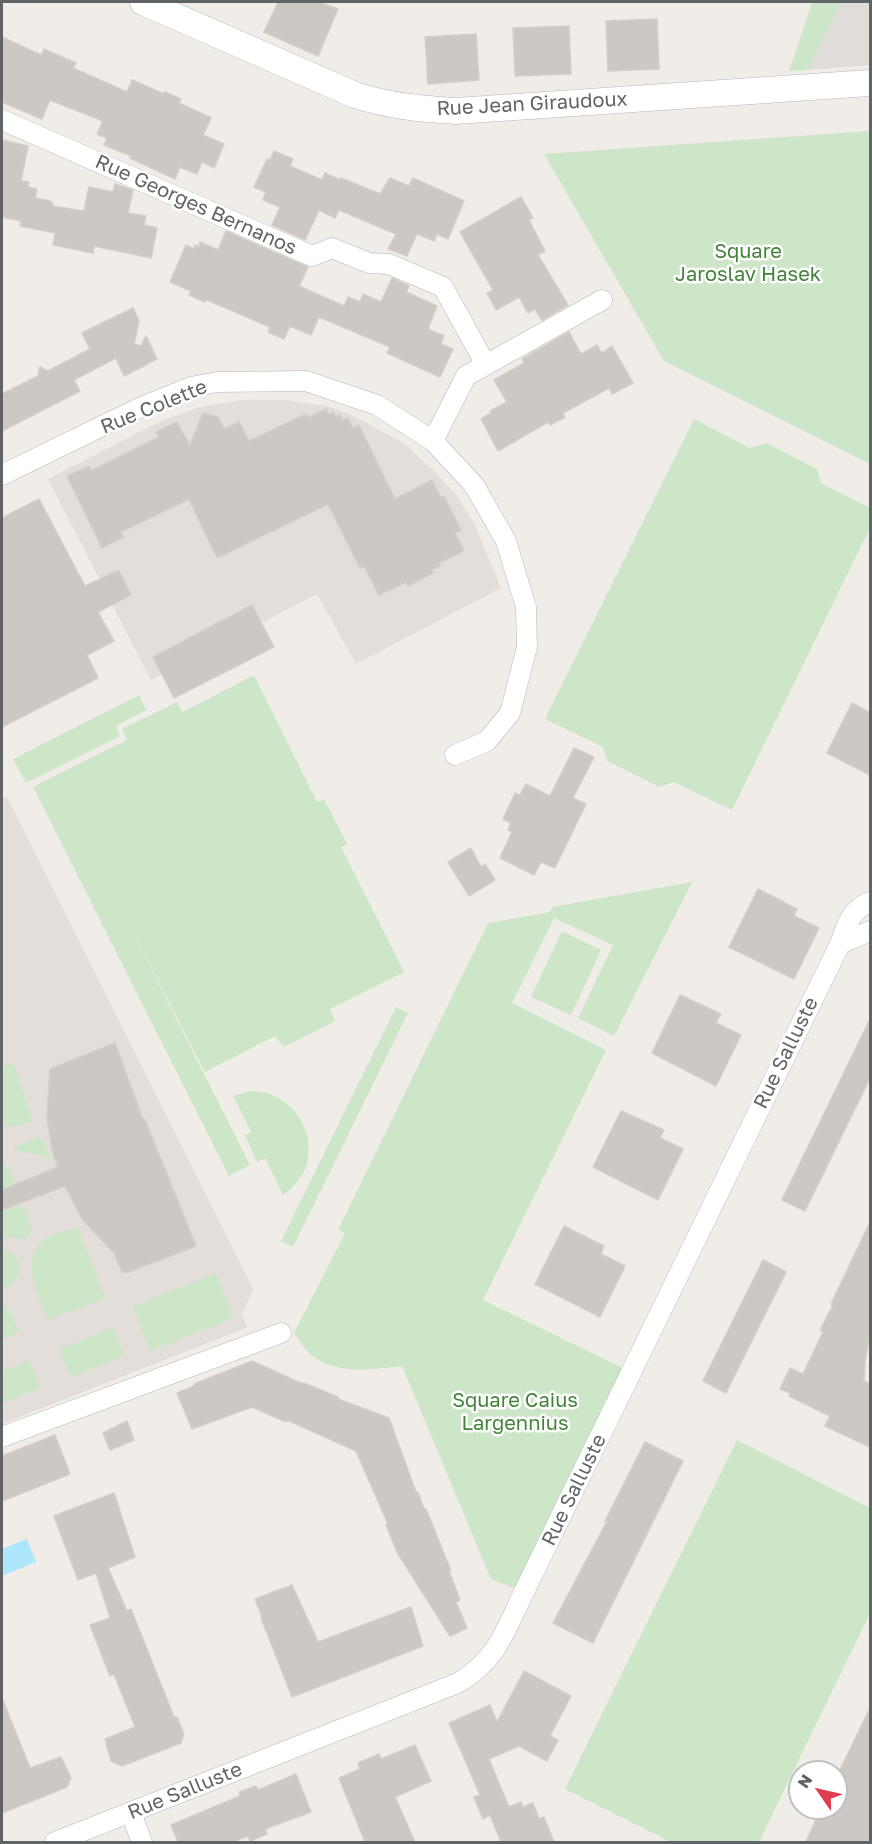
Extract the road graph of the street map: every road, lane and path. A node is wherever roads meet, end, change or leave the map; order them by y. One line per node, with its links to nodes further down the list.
1 (143, 2): 2 (street, Rue Jean Giraudoux)
2 (870, 83)
3 (2, 120): 5 (street, Rue Georges Bernanos)
4 (602, 300): 5 (street)
5 (486, 365): 6 (street)
6 (433, 441): 7 (street, Rue Colette); 8 (street, Rue Colette)
7 (2, 475)
8 (455, 755)
9 (870, 902): 11 (street, Rue Salluste)
10 (870, 931): 11 (street)
11 (840, 944): 14 (street, Rue Salluste)
12 (281, 1333): 13 (street)
13 (2, 1437)
14 (130, 1813): 15 (street, Rue Salluste); 16 (street)
15 (55, 1842)
16 (142, 1842)

